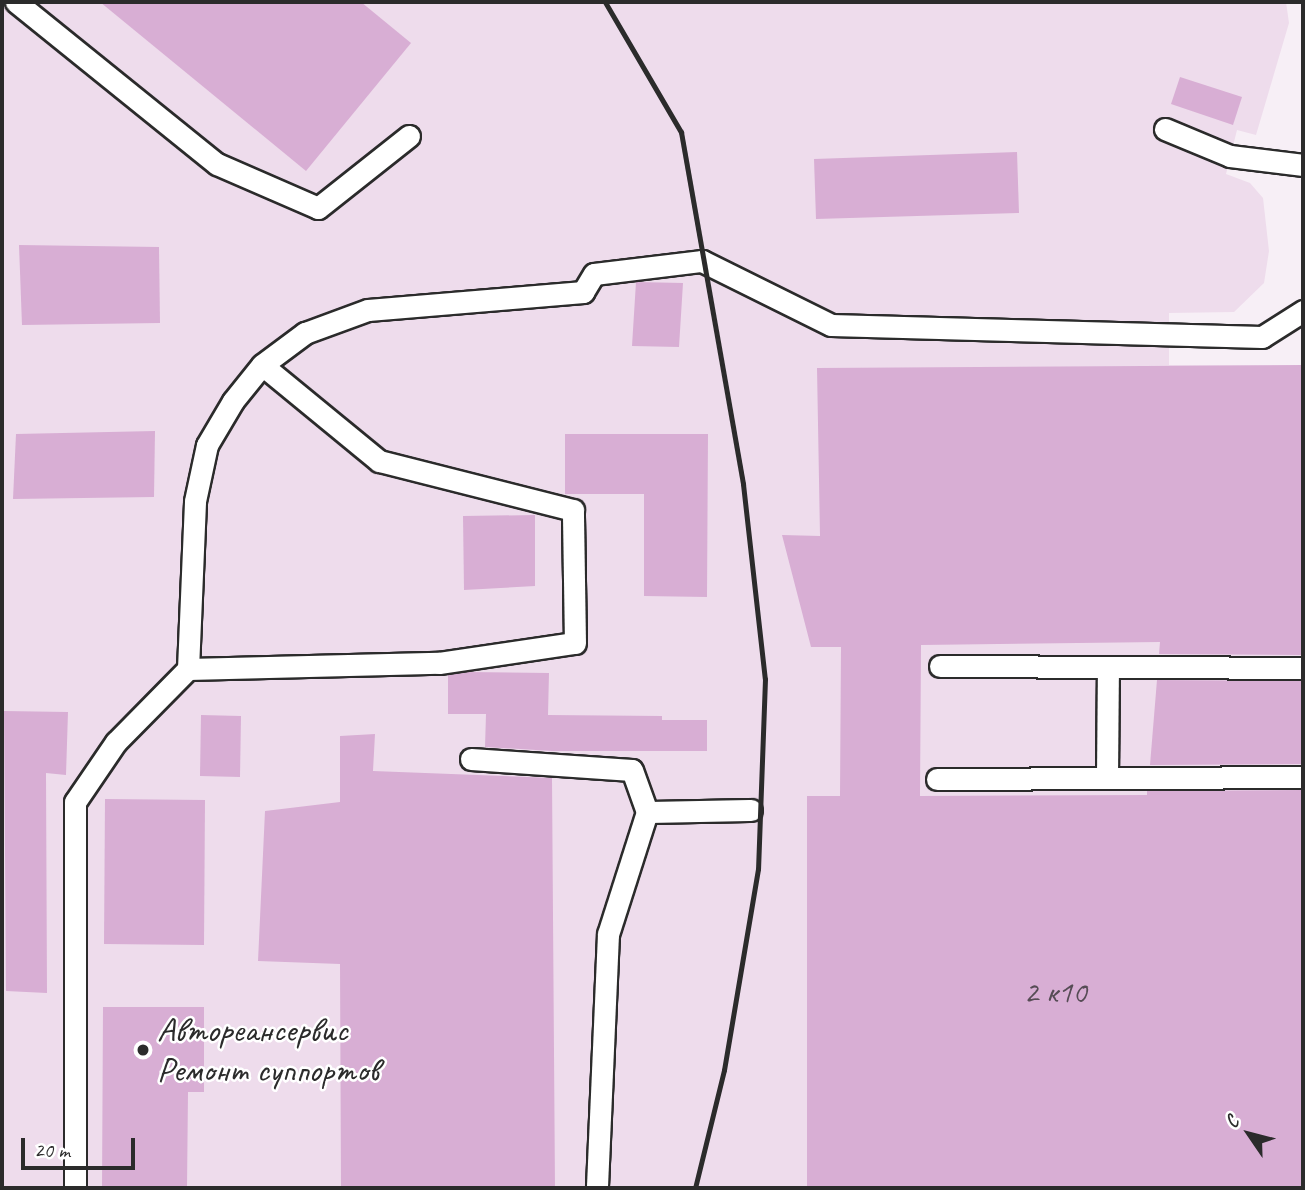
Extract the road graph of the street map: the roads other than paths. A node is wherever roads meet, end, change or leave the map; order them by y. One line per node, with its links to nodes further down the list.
1 (16, 2): 3 (lane)
2 (1166, 129): 4 (lane)
3 (409, 136)
4 (1303, 165)
5 (1303, 311): 6 (lane)
6 (262, 365): 10 (lane); 10 (lane)
7 (940, 666): 8 (lane)
8 (1108, 667): 9 (lane); 12 (lane)
9 (1303, 668)
10 (188, 669): 17 (lane)
11 (471, 759): 16 (lane)
12 (1107, 777): 13 (lane); 14 (lane)
13 (1303, 777)
14 (937, 779)
15 (751, 810): 16 (lane)
16 (647, 812): 18 (lane)
17 (75, 1188)
18 (597, 1188)

